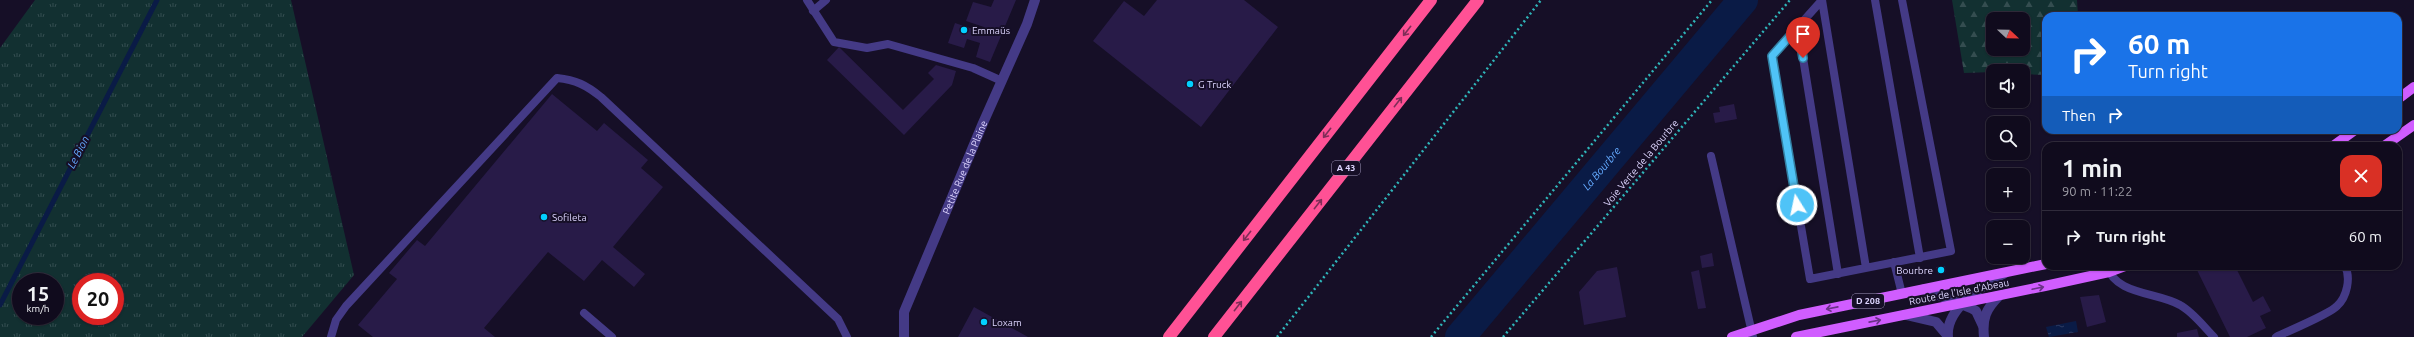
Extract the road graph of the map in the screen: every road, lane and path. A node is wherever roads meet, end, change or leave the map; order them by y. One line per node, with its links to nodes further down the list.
1 (807, 0): 12 (lane)
2 (826, 0): 12 (lane)
3 (1035, 0): 14 (street, Petite Rue de la Plaine)
4 (1431, 0): 46 (highway, one-way to 46)
5 (1478, 0): 47 (highway, A 43, one-way to 5)
6 (1541, 0): 48 (path)
7 (1712, 0): 49 (path)
8 (1790, 0): 50 (path, Voie Verte de la Bourbre)
9 (1822, 0): 13 (lane); 27 (lane)
10 (1875, 0): 24 (lane)
11 (1902, 0): 24 (lane)
12 (813, 11): 14 (lane)
13 (1798, 27): 32 (lane); 32 (lane)
14 (1002, 81): 45 (street, Petite Rue de la Plaine)
15 (2414, 87): 16 (main road)
16 (2402, 96)
17 (2414, 125): 18 (main road)
18 (2402, 133)
19 (2350, 134): 21 (main road)
20 (2401, 134): 22 (main road)
21 (2338, 142)
22 (2390, 142)
23 (1711, 156): 40 (lane)
24 (1920, 258): 25 (lane)
25 (1894, 262): 27 (lane); 34 (lane)
26 (2042, 265): 31 (main road, Route de l'Isle d'Abeau / D 208)
27 (1866, 268): 32 (lane)
28 (2104, 270): 35 (main road, Route de l'Isle d'Abeau / D 208, one-way to 28)
29 (2109, 270): 54 (lane)
30 (2347, 270): 55 (lane)
31 (2007, 272): 33 (main road, Route de l'Isle d'Abeau / D 208); 36 (street)
32 (1838, 274)
33 (1924, 289): 34 (main road, Route de l'Isle d'Abeau / D 208); 36 (street)
34 (1902, 294): 40 (main road, Route de l'Isle d'Abeau / D 208, one-way to 40)
35 (1999, 296): 36 (main road, Route de l'Isle d'Abeau / D 208); 39 (street)
36 (1963, 303): 38 (main road, Route de l'Isle d'Abeau / D 208); 39 (street); 41 (street)
37 (584, 313): 43 (lane)
38 (1906, 315): 41 (street); 52 (main road, Route de l'Isle d'Abeau / D 208, one-way to 38)
39 (1983, 326): 53 (street)
40 (1752, 333): 51 (main road, Route de l'Isle d'Abeau / D 208)
41 (1948, 336)
42 (331, 337): 44 (lane)
43 (612, 337)
44 (847, 337)
45 (904, 337)
46 (1168, 337)
47 (1214, 337)
48 (1277, 337)
49 (1431, 337)
50 (1503, 337)
51 (1732, 337)
52 (1796, 337)
53 (1984, 337)
54 (2214, 337)
55 (2276, 337)

